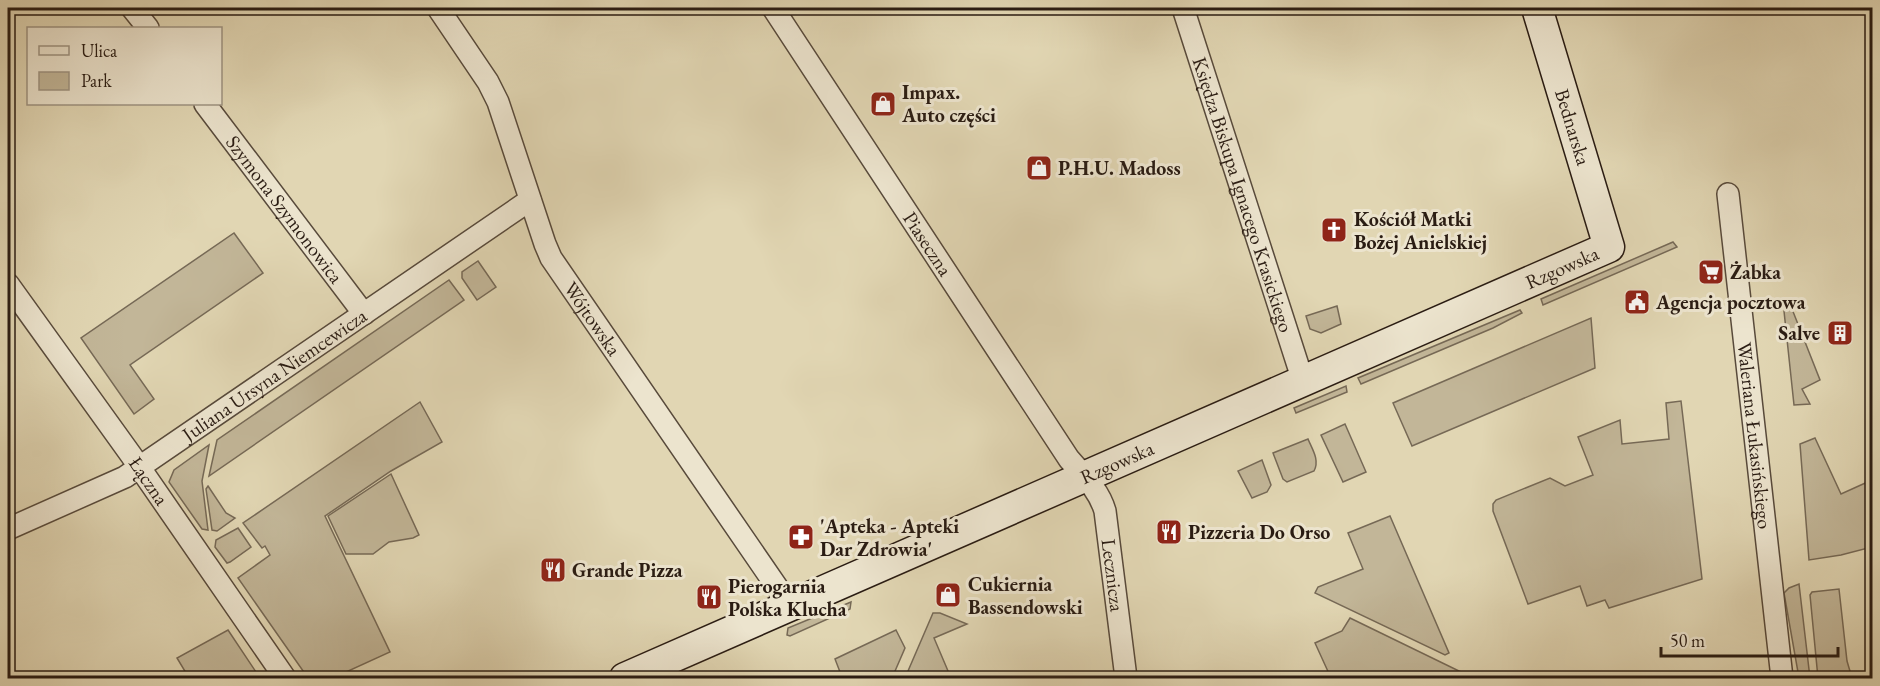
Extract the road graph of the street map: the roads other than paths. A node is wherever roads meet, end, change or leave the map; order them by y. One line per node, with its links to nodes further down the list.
1 (132, 8): 6 (street)
2 (438, 8): 9 (street, Wójtowska)
3 (773, 8): 15 (street, Piaseczna)
4 (1183, 8): 13 (street, Księdza Biskupa Ignacego Krasickiego)
5 (1537, 8): 10 (street, Bednarska)
6 (147, 27)
7 (206, 105): 12 (street, Szymona Szymonowica)
8 (1728, 194): 21 (street, Waleriana Łukasińskiego)
9 (530, 200): 12 (street, Juliana Ursyna Niemcewicza); 17 (street, Wójtowska)
10 (1609, 247): 13 (street, Rzgowska)
11 (8, 284): 14 (street, Łączna)
12 (364, 314): 14 (street, Juliana Ursyna Niemcewicza)
13 (1303, 381): 15 (street, Rzgowska)
14 (140, 468): 16 (street, Juliana Ursyna Niemcewicza); 18 (street, Łączna)
15 (1085, 477): 17 (street, Rzgowska); 20 (street, Lecznicza)
16 (8, 529)
17 (790, 606): 19 (street, Rzgowska)
18 (285, 678)
19 (624, 678)
20 (1126, 678)
21 (1780, 678)

